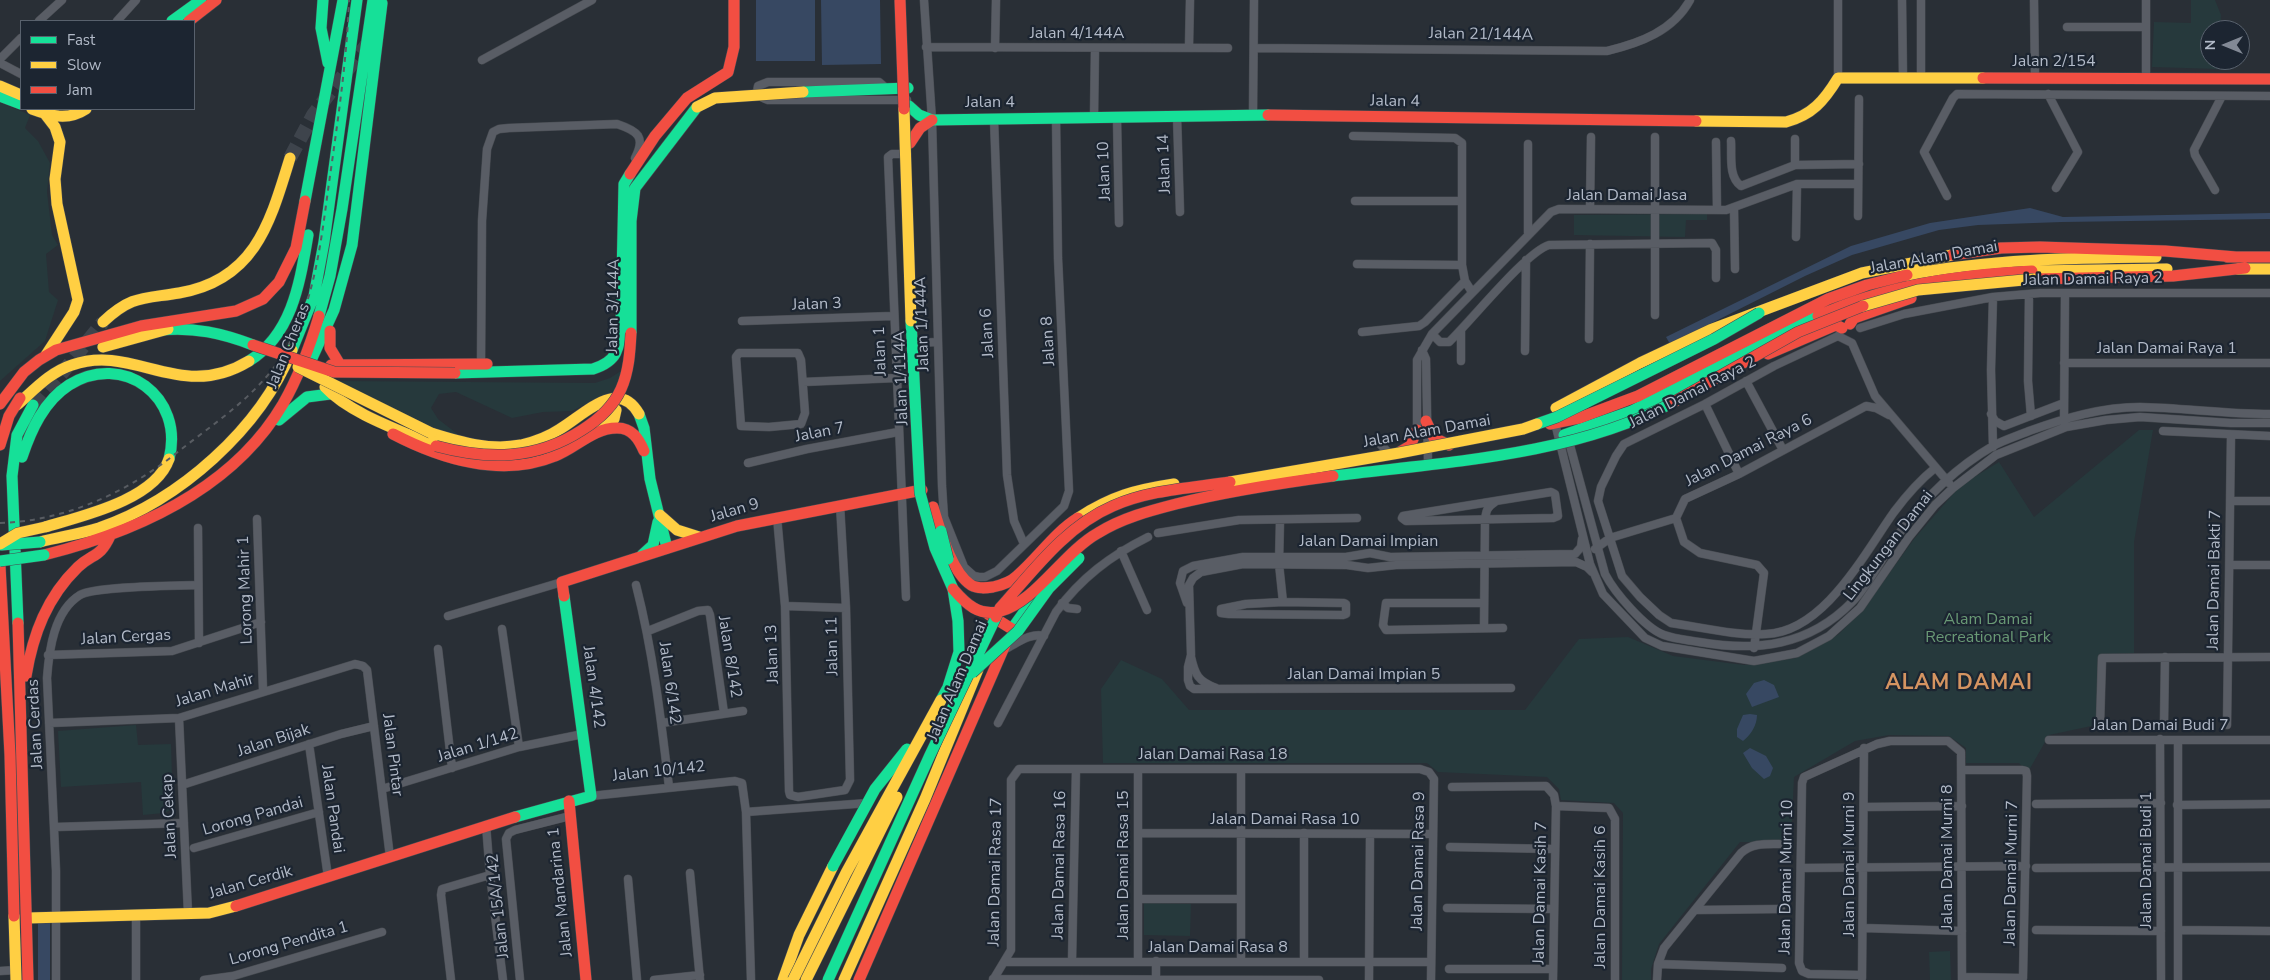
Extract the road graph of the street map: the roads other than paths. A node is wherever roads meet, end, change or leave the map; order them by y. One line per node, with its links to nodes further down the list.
1 (62, 0): 24 (street)
2 (136, 0): 25 (street)
3 (201, 0): 26 (main road)
4 (216, 0): 27 (main road)
5 (323, 0): 41 (main road)
6 (343, 0): 41 (main road)
7 (357, 0): 212 (main road, Jalan Cheras, bridge)
8 (373, 0): 151 (main road, Jalan Cheras)
9 (382, 0): 116 (main road)
10 (592, 0): 38 (street)
11 (734, 0): 81 (main road)
12 (901, 0): 204 (main road, bridge); 229 (main road, bridge)
13 (906, 0): 49 (main road, Jalan 1/114A)
14 (924, 0): 32 (street, Jalan 1/144A)
15 (996, 0): 33 (street)
16 (1190, 0): 31 (street)
17 (1254, 0): 36 (street)
18 (1690, 0): 36 (street, Jalan 21/144A)
19 (1838, 0): 42 (street)
20 (1902, 0): 43 (street)
21 (1921, 0): 44 (street)
22 (2034, 0): 45 (street)
23 (2146, 0): 29 (street)
24 (40, 20)
25 (118, 20)
26 (173, 20)
27 (190, 20)
28 (2067, 27): 29 (street)
29 (2146, 27): 46 (street)
30 (20, 39): 37 (street)
31 (1189, 46): 34 (street, Jalan 4/144A); 35 (street, Jalan 4/144A)
32 (926, 47): 33 (street, Jalan 4/144A); 68 (street, Jalan 1/144A)
33 (995, 48): 34 (street, Jalan 4/144A)
34 (1095, 48): 65 (street)
35 (1228, 48)
36 (1254, 48): 62 (street)
37 (0, 59)
38 (482, 60)
39 (0, 63): 40 (street)
40 (20, 73)
41 (330, 73): 69 (main road)
42 (1838, 78): 43 (main road, Jalan 2/154); 62 (main road, Jalan 4)
43 (1903, 78): 44 (main road, Jalan 2/154)
44 (1920, 78): 45 (main road, Jalan 2/154)
45 (2035, 79): 46 (main road, Jalan 2/154)
46 (2146, 79): 47 (main road, Jalan 2/154)
47 (2270, 79)
48 (0, 86): 52 (main road)
49 (908, 88): 50 (main road); 57 (main road, Jalan 1/114A)
50 (886, 89): 57 (street); 160 (main road, Jalan 3/144A, bridge)
51 (2048, 94): 54 (street); 84 (street); 86 (street)
52 (20, 95)
53 (0, 96): 58 (main road)
54 (2222, 96): 55 (street); 85 (street)
55 (2270, 96)
56 (1859, 99): 79 (street)
57 (909, 103): 68 (main road); 77 (main road, Jalan 1/114A)
58 (20, 104)
59 (35, 110): 61 (main road)
60 (85, 110): 61 (main road)
61 (45, 114): 135 (main road)
62 (1253, 115): 63 (main road, Jalan 4)
63 (1177, 116): 66 (main road, Jalan 4); 93 (street, Jalan 14)
64 (1056, 118): 65 (main road, Jalan 4); 67 (main road, Jalan 4); 211 (street, Jalan 8)
65 (1094, 118): 66 (main road, Jalan 4)
66 (1117, 118): 95 (street, Jalan 10)
67 (994, 119): 68 (main road, Jalan 4); 211 (street, Jalan 6)
68 (932, 120): 77 (main road); 129 (street, Jalan 1/144A)
69 (319, 130): 127 (main road); 153 (main road)
70 (1353, 136): 88 (street)
71 (1591, 137): 90 (street)
72 (1655, 137): 91 (street)
73 (1795, 139): 80 (street)
74 (1731, 141): 80 (street)
75 (1716, 142): 92 (street)
76 (1528, 144): 96 (street)
77 (910, 148): 119 (street, Jalan 1); 131 (main road, Jalan 1/114A)
78 (290, 158): 121 (main road)
79 (1858, 164): 80 (street); 83 (street)
80 (1795, 165)
81 (624, 184): 141 (street); 142 (main road, Jalan 3/144A)
82 (1797, 184): 83 (street, Jalan Damai Jasa); 89 (street, Jalan Damai Jasa); 97 (street)
83 (1858, 184): 94 (street)
84 (2056, 188)
85 (2215, 190)
86 (1947, 196)
87 (1355, 201): 88 (street)
88 (1462, 201): 104 (street)
89 (1734, 208): 92 (street, Jalan Damai Jasa); 107 (street)
90 (1590, 210): 91 (street, Jalan Damai Jasa); 96 (street, Jalan Damai Jasa)
91 (1654, 210): 92 (street, Jalan Damai Jasa); 98 (street)
92 (1717, 210)
93 (1180, 212)
94 (1858, 216)
95 (1119, 223)
96 (1528, 233): 111 (street, Jalan Damai Jasa)
97 (1796, 237)
98 (1654, 243): 99 (street); 108 (street); 118 (street)
99 (1590, 244): 102 (street); 128 (street)
100 (2236, 257): 101 (main road, Jalan Alam Damai); 117 (main road); 163 (main road, Jalan Alam Damai)
101 (2270, 257)
102 (1526, 260): 124 (street); 134 (street)
103 (1357, 264): 104 (street)
104 (1462, 265): 110 (street)
105 (2245, 268): 106 (main road, Jalan Alam Damai); 109 (main road, Jalan Alam Damai); 188 (main road, bridge)
106 (2270, 268)
107 (1735, 269)
108 (1716, 278)
109 (1939, 280): 123 (main road); 136 (main road, Jalan Alam Damai)
110 (1465, 281): 111 (street); 125 (street)
111 (1472, 292): 126 (street, Jalan Damai Jasa)
112 (2065, 293): 113 (street, Jalan Damai Raya 2); 114 (street, Jalan Damai Raya 2); 139 (street)
113 (2270, 293)
114 (2029, 295): 115 (street, Jalan Damai Raya 2); 158 (street)
115 (1993, 296): 123 (street, Jalan Damai Raya 2); 155 (street)
116 (334, 310): 138 (main road); 151 (main road)
117 (1759, 313): 204 (main road, bridge); 388 (main road, bridge)
118 (1655, 315)
119 (893, 316): 120 (street, Jalan 3); 143 (street, Jalan 1)
120 (742, 321)
121 (103, 322)
122 (168, 329): 127 (main road); 132 (main road); 153 (main road)
123 (1848, 329): 130 (street); 130 (street); 136 (main road); 144 (street, Jalan Damai Raya 2)
124 (1461, 330): 126 (street); 137 (street)
125 (1362, 332)
126 (1432, 334): 133 (street, Jalan Damai Jasa)
127 (106, 336): 135 (main road)
128 (1589, 339)
129 (937, 342): 131 (street); 211 (street, Jalan 1/144A)
130 (1852, 342): 147 (street)
131 (917, 343): 189 (main road, Jalan 1/114A)
132 (254, 345): 142 (main road, Jalan 3/144A, bridge); 159 (main road, bridge)
133 (1422, 350): 162 (street, Jalan Damai Jasa); 166 (street, Jalan Damai Jasa)
134 (1525, 351)
135 (45, 355): 149 (main road)
136 (1737, 356): 169 (main road, Jalan Alam Damai)
137 (1460, 362)
138 (339, 363): 141 (main road, Jalan 3/144A); 146 (main road)
139 (2064, 363): 140 (street, Jalan Damai Raya 1); 148 (street)
140 (2270, 363)
141 (481, 364): 142 (main road, Jalan 3/144A)
142 (566, 368)
143 (896, 378): 145 (street); 168 (street, Jalan 1)
144 (1746, 381): 152 (street, Jalan Damai Raya 2); 179 (street)
145 (803, 382): 145 (street)
146 (330, 394): 160 (main road, Jalan 3/144A); 173 (main road)
147 (1875, 396): 154 (street, Jalan Damai Raya 6); 157 (street)
148 (2064, 403): 158 (street); 161 (street)
149 (0, 404)
150 (33, 404): 242 (main road)
151 (283, 404): 173 (main road, Jalan Cheras)
152 (1705, 404): 185 (street); 210 (street, Jalan Damai Raya 2)
153 (17, 405): 175 (main road)
154 (1866, 406): 157 (street); 179 (street, Jalan Damai Raya 6)
155 (1991, 414): 158 (street); 177 (street)
156 (2270, 414): 161 (street, Lingkungan Damai)
157 (1889, 415): 184 (street)
158 (2031, 416)
159 (577, 417): 172 (main road); 180 (main road)
160 (375, 418): 172 (main road)
161 (2064, 418): 165 (street); 177 (street, Lingkungan Damai)
162 (1426, 421): 176 (main road); 178 (street, Jalan Damai Jasa)
163 (1559, 422): 169 (street, Lingkungan Damai); 176 (main road, Jalan Alam Damai)
164 (2270, 423): 165 (street, Lingkungan Damai)
165 (2066, 427): 187 (street, Lingkungan Damai)
166 (1417, 430): 178 (street, Jalan Damai Jasa); 181 (main road)
167 (2163, 431): 170 (street)
168 (898, 432): 182 (street, Jalan 7); 190 (street, Jalan 1)
169 (1563, 435): 183 (main road, Jalan Alam Damai); 206 (street, Lingkungan Damai); 213 (street, Lingkungan Damai)
170 (2231, 435): 171 (street); 192 (street, Jalan Damai Bakti 7)
171 (2270, 436)
172 (586, 439): 180 (main road)
173 (256, 441): 207 (main road, Jalan Cheras)
174 (1379, 443): 181 (street)
175 (0, 445)
176 (1452, 445): 178 (main road, Jalan Alam Damai)
177 (1993, 447): 186 (street, Lingkungan Damai)
178 (1423, 450): 181 (main road, Jalan Alam Damai); 183 (street, Jalan Damai Jasa)
179 (1783, 450): 185 (street, Jalan Damai Raya 6)
180 (646, 455): 196 (main road)
181 (1391, 455): 244 (main road, Jalan Alam Damai)
182 (748, 463)
183 (1424, 463): 235 (main road, Jalan Alam Damai)
184 (1935, 468): 186 (street); 250 (street, Jalan Damai Raya 2)
185 (1739, 474): 199 (street, Jalan Damai Raya 6)
186 (1947, 481): 187 (street); 254 (street, Lingkungan Damai)
187 (1953, 488): 225 (street, Lingkungan Damai)
188 (1243, 489): 229 (main road, bridge); 268 (main road, bridge)
189 (922, 490): 190 (main road, Jalan 9); 240 (main road, Jalan 1/114A)
190 (901, 493): 194 (main road, Jalan 9); 230 (street, Jalan 1)
191 (1499, 500): 195 (street); 202 (street); 202 (street)
192 (2230, 501): 193 (street); 222 (street, Jalan Damai Bakti 7)
193 (2270, 501)
194 (840, 504): 197 (main road, Jalan 9); 236 (street, Jalan 11)
195 (1466, 506): 202 (street); 202 (street)
196 (660, 514): 208 (main road); 214 (main road); 218 (main road)
197 (777, 516): 208 (main road, Jalan 9); 234 (street, Jalan 13)
198 (1357, 518): 201 (street)
199 (1676, 518): 210 (street); 250 (street)
200 (258, 519): 243 (street, Lorong Mahir 1)
201 (1280, 520): 205 (street); 219 (street)
202 (1485, 520): 216 (street)
203 (198, 528): 228 (street)
204 (941, 531): 268 (main road, bridge)
205 (1158, 533)
206 (1582, 534): 216 (street, Jalan Damai Impian); 217 (street, Lingkungan Damai)
207 (110, 536): 220 (main road, Jalan Cheras, bridge); 269 (main road)
208 (704, 537): 214 (main road, Jalan 9)
209 (1148, 537): 215 (street)
210 (1610, 538): 213 (street); 250 (street, Jalan Damai Raya 2)
211 (1024, 544)
212 (0, 545): 242 (main road, bridge)
213 (1598, 547): 217 (street); 254 (street, Lingkungan Damai)
214 (667, 548): 218 (main road, Jalan 9)
215 (1121, 551): 232 (street); 239 (street)
216 (1485, 555): 219 (street, Jalan Damai Impian); 221 (street)
217 (1588, 556): 225 (street, Lingkungan Damai)
218 (639, 558): 226 (main road, Jalan 9)
219 (1279, 560): 221 (street, Jalan Damai Impian); 231 (street); 237 (street, Jalan Damai Impian); 237 (street, Jalan Damai Impian)
220 (0, 561)
221 (1484, 564): 225 (street, Jalan Damai Impian); 233 (street)
222 (2230, 565): 223 (street); 260 (street, Jalan Damai Bakti 7)
223 (2270, 565)
224 (0, 566): 267 (main road)
225 (1592, 572)
226 (562, 582): 241 (street); 280 (main road, Jalan 4/142)
227 (636, 584): 249 (street, Jalan 6/142)
228 (198, 585): 252 (street); 257 (street, Jalan Cerdas)
229 (953, 589): 281 (main road, bridge)
230 (906, 597)
231 (1283, 602): 231 (street)
232 (1062, 603): 238 (street); 251 (street)
233 (1484, 603): 246 (street); 246 (street)
234 (785, 606): 236 (street); 298 (street, Jalan 13)
235 (1027, 606): 248 (main road, Jalan Alam Damai); 251 (street)
236 (846, 608): 298 (street, Jalan 11)
237 (1189, 609): 258 (street, Jalan Damai Impian)
238 (1077, 610)
239 (1146, 610)
240 (984, 612): 244 (main road, Jalan 1/114A); 253 (main road)
241 (448, 616)
242 (18, 619): 269 (main road)
243 (261, 622): 252 (street, Jalan Cergas); 266 (street, Lorong Mahir 1)
244 (1001, 622): 248 (main road, Jalan 1/114A); 253 (main road, Jalan Alam Damai)
245 (502, 628): 287 (street)
246 (1484, 628): 247 (street)
247 (1503, 628)
248 (1012, 629): 256 (main road, Jalan Alam Damai)
249 (648, 631): 271 (street, Jalan 8/142); 274 (street, Jalan 6/142)
250 (1755, 634): 254 (street)
251 (1044, 636): 256 (street); 275 (street)
252 (199, 643): 257 (street, Jalan Cergas)
253 (990, 643): 302 (main road, Jalan Alam Damai)
254 (1754, 648)
255 (438, 649): 289 (street)
256 (1002, 651): 302 (main road, Jalan Alam Damai)
257 (48, 655): 273 (street, Jalan Cerdas)
258 (1191, 655): 265 (street, Jalan Damai Impian); 265 (street, Jalan Damai Impian)
259 (2165, 657): 260 (street); 276 (street); 277 (street)
260 (2228, 657): 261 (street); 278 (street, Jalan Damai Bakti 7)
261 (2270, 657)
262 (355, 664): 266 (street, Jalan Mahir); 279 (street, Jalan Pintar)
263 (0, 678): 267 (main road)
264 (1511, 688): 265 (street, Jalan Damai Impian 5)
265 (1216, 689)
266 (263, 690): 272 (street, Jalan Mahir)
267 (6, 698): 369 (main road)
268 (945, 704): 387 (main road, bridge)
269 (21, 711): 348 (main road)
270 (743, 711): 271 (street)
271 (724, 713): 274 (street)
272 (179, 718): 273 (street, Jalan Mahir); 296 (street, Jalan Cekap)
273 (49, 723): 316 (street, Jalan Cerdas)
274 (662, 723): 297 (street, Jalan 6/142)
275 (998, 723)
276 (2100, 725)
277 (2164, 725)
278 (2227, 725)
279 (374, 726): 286 (street, Jalan Bijak); 300 (street, Jalan Pintar)
280 (583, 734): 287 (street, Jalan 1/142); 301 (main road, Jalan 4/142)
281 (920, 736): 385 (main road, bridge); 386 (main road, bridge)
282 (2049, 740): 283 (street, Jalan Damai Budi 7)
283 (2160, 740): 284 (street, Jalan Damai Budi 7); 305 (street, Jalan Damai Budi 1)
284 (2178, 740): 285 (street, Jalan Damai Budi 7); 306 (street)
285 (2270, 740)
286 (309, 744): 296 (street, Jalan Bijak); 311 (street, Jalan Pandai)
287 (519, 747): 289 (street, Jalan 1/142)
288 (1864, 748): 294 (street, Jalan Damai Murni 8); 310 (street, Jalan Damai Murni 9); 333 (street, Jalan Damai Murni 10)
289 (452, 768): 300 (street, Jalan 1/142)
290 (1076, 769): 291 (street, Jalan Damai Rasa 18); 295 (street, Jalan Damai Rasa 18); 356 (street, Jalan Damai Rasa 16)
291 (1138, 769): 292 (street, Jalan Damai Rasa 18); 317 (street, Jalan Damai Rasa 15)
292 (1242, 769): 293 (street, Jalan Damai Rasa 18); 318 (street)
293 (1420, 769): 321 (street, Jalan Damai Rasa 9)
294 (1962, 770): 309 (street, Jalan Damai Murni 8); 328 (street, Jalan Damai Murni 7)
295 (1011, 780): 359 (street, Jalan Damai Rasa 17)
296 (182, 785): 314 (street, Jalan Cekap)
297 (669, 787): 301 (street, Jalan 10/142); 312 (street, Jalan 10/142)
298 (848, 787)
299 (1452, 787): 308 (street)
300 (382, 789): 326 (street, Jalan Pintar)
301 (591, 796): 303 (main road, Jalan 10/142)
302 (931, 800): 312 (street); 389 (main road, Jalan Alam Damai); 390 (main road, Jalan Alam Damai)
303 (569, 802): 313 (main road, Jalan Mandarina 1); 315 (main road, Jalan 10/142)
304 (2036, 804): 305 (street)
305 (2161, 804): 331 (street, Jalan Damai Budi 1)
306 (2177, 804): 307 (street); 329 (street)
307 (2270, 804)
308 (1556, 806): 325 (street, Jalan Damai Kasih 7); 402 (street, Jalan Damai Kasih 6)
309 (1962, 806): 310 (street); 327 (street, Jalan Damai Murni 8)
310 (1864, 807): 330 (street, Jalan Damai Murni 9)
311 (319, 812): 324 (street, Lorong Pandai); 337 (street, Jalan Pandai)
312 (746, 812): 384 (street, Jalan 10/142)
313 (570, 816): 380 (street, Jalan 15A/142); 381 (main road, Jalan Mandarina 1)
314 (184, 823): 316 (street); 345 (street, Jalan Cekap)
315 (486, 825): 326 (main road, Jalan 10/142); 336 (street)
316 (55, 827): 347 (street, Jalan Cerdas)
317 (1138, 833): 318 (street, Jalan Damai Rasa 10); 339 (street, Jalan Damai Rasa 15)
318 (1242, 833): 319 (street, Jalan Damai Rasa 10); 340 (street)
319 (1304, 833): 320 (street, Jalan Damai Rasa 10); 361 (street)
320 (1370, 834): 321 (street, Jalan Damai Rasa 10); 362 (street)
321 (1433, 834): 363 (street, Jalan Damai Rasa 9)
322 (1779, 844): 344 (street)
323 (1450, 847): 325 (street)
324 (194, 848)
325 (1554, 849): 342 (street, Jalan Damai Kasih 7)
326 (390, 857): 337 (main road, Jalan Cerdik)
327 (1962, 866): 328 (street); 330 (street); 350 (street, Jalan Damai Murni 8)
328 (2026, 866): 373 (street, Jalan Damai Murni 7)
329 (2177, 866): 331 (street); 332 (street); 352 (street)
330 (1863, 867): 333 (street); 349 (street, Jalan Damai Murni 9)
331 (2161, 867): 334 (street); 353 (street, Jalan Damai Budi 1)
332 (2270, 867)
333 (1801, 868): 371 (street, Jalan Damai Murni 10)
334 (2036, 868)
335 (690, 873): 370 (street)
336 (490, 875): 378 (street); 379 (street)
337 (328, 877): 345 (main road, Jalan Cerdik)
338 (628, 879): 382 (street)
339 (1138, 899): 340 (street); 357 (street, Jalan Damai Rasa 15)
340 (1242, 899): 360 (street)
341 (1447, 908): 342 (street)
342 (1554, 908): 367 (street, Jalan Damai Kasih 7)
343 (1781, 909): 344 (street)
344 (1695, 910): 364 (street)
345 (188, 913): 346 (main road, Jalan Cerdik)
346 (136, 915): 347 (main road, Jalan Cerdik); 376 (street)
347 (57, 917): 348 (main road, Jalan Cerdik); 375 (street, Jalan Cerdas)
348 (28, 918): 374 (main road)
349 (1863, 928): 350 (street); 371 (street, Jalan Damai Murni 9)
350 (1962, 930): 373 (street, Jalan Damai Murni 8)
351 (2036, 930): 353 (street)
352 (2178, 930): 354 (street); 405 (street)
353 (2161, 931): 404 (street, Jalan Damai Budi 1)
354 (2270, 931)
355 (382, 932): 377 (street, Lorong Pendita 1)
356 (1072, 961): 357 (street, Jalan Damai Rasa 8); 359 (street, Jalan Damai Rasa 8)
357 (1138, 961): 358 (street, Jalan Damai Rasa 8)
358 (1156, 961): 360 (street, Jalan Damai Rasa 8); 395 (street)
359 (1004, 962): 391 (street, Jalan Damai Rasa 17)
360 (1242, 962): 361 (street, Jalan Damai Rasa 8)
361 (1304, 962): 362 (street, Jalan Damai Rasa 8)
362 (1369, 962): 363 (street, Jalan Damai Rasa 8); 399 (street)
363 (1432, 962): 400 (street, Jalan Damai Rasa 9)
364 (1658, 964): 365 (street); 403 (street)
365 (1782, 968)
366 (1449, 969): 367 (street)
367 (1553, 969): 401 (street, Jalan Damai Kasih 7)
368 (0, 971): 369 (street)
369 (16, 975)
370 (700, 978): 383 (street)
371 (1862, 978)
372 (1049, 979): 392 (street, Jalan Damai Rasa 8); 393 (street, Jalan Damai Rasa 8)
373 (1962, 979)
374 (28, 980)
375 (56, 980)
376 (136, 980)
377 (204, 980)
378 (451, 980)
379 (503, 980)
380 (520, 980)
381 (586, 980)
382 (637, 980)
383 (654, 980)
384 (751, 980)
385 (783, 980)
386 (793, 980)
387 (806, 980)
388 (828, 980)
389 (844, 980)
390 (859, 980)
391 (993, 980): 392 (street, Jalan Damai Rasa 8)
392 (1011, 980)
393 (1075, 980): 394 (street, Jalan Damai Rasa 8)
394 (1137, 980): 395 (street, Jalan Damai Rasa 8)
395 (1156, 980): 396 (street, Jalan Damai Rasa 8)
396 (1176, 980): 397 (street, Jalan Damai Rasa 8)
397 (1240, 980): 398 (street, Jalan Damai Rasa 8)
398 (1319, 980)
399 (1369, 980)
400 (1431, 980)
401 (1553, 980)
402 (1615, 980)
403 (1658, 980)
404 (2161, 980)
405 (2178, 980)

